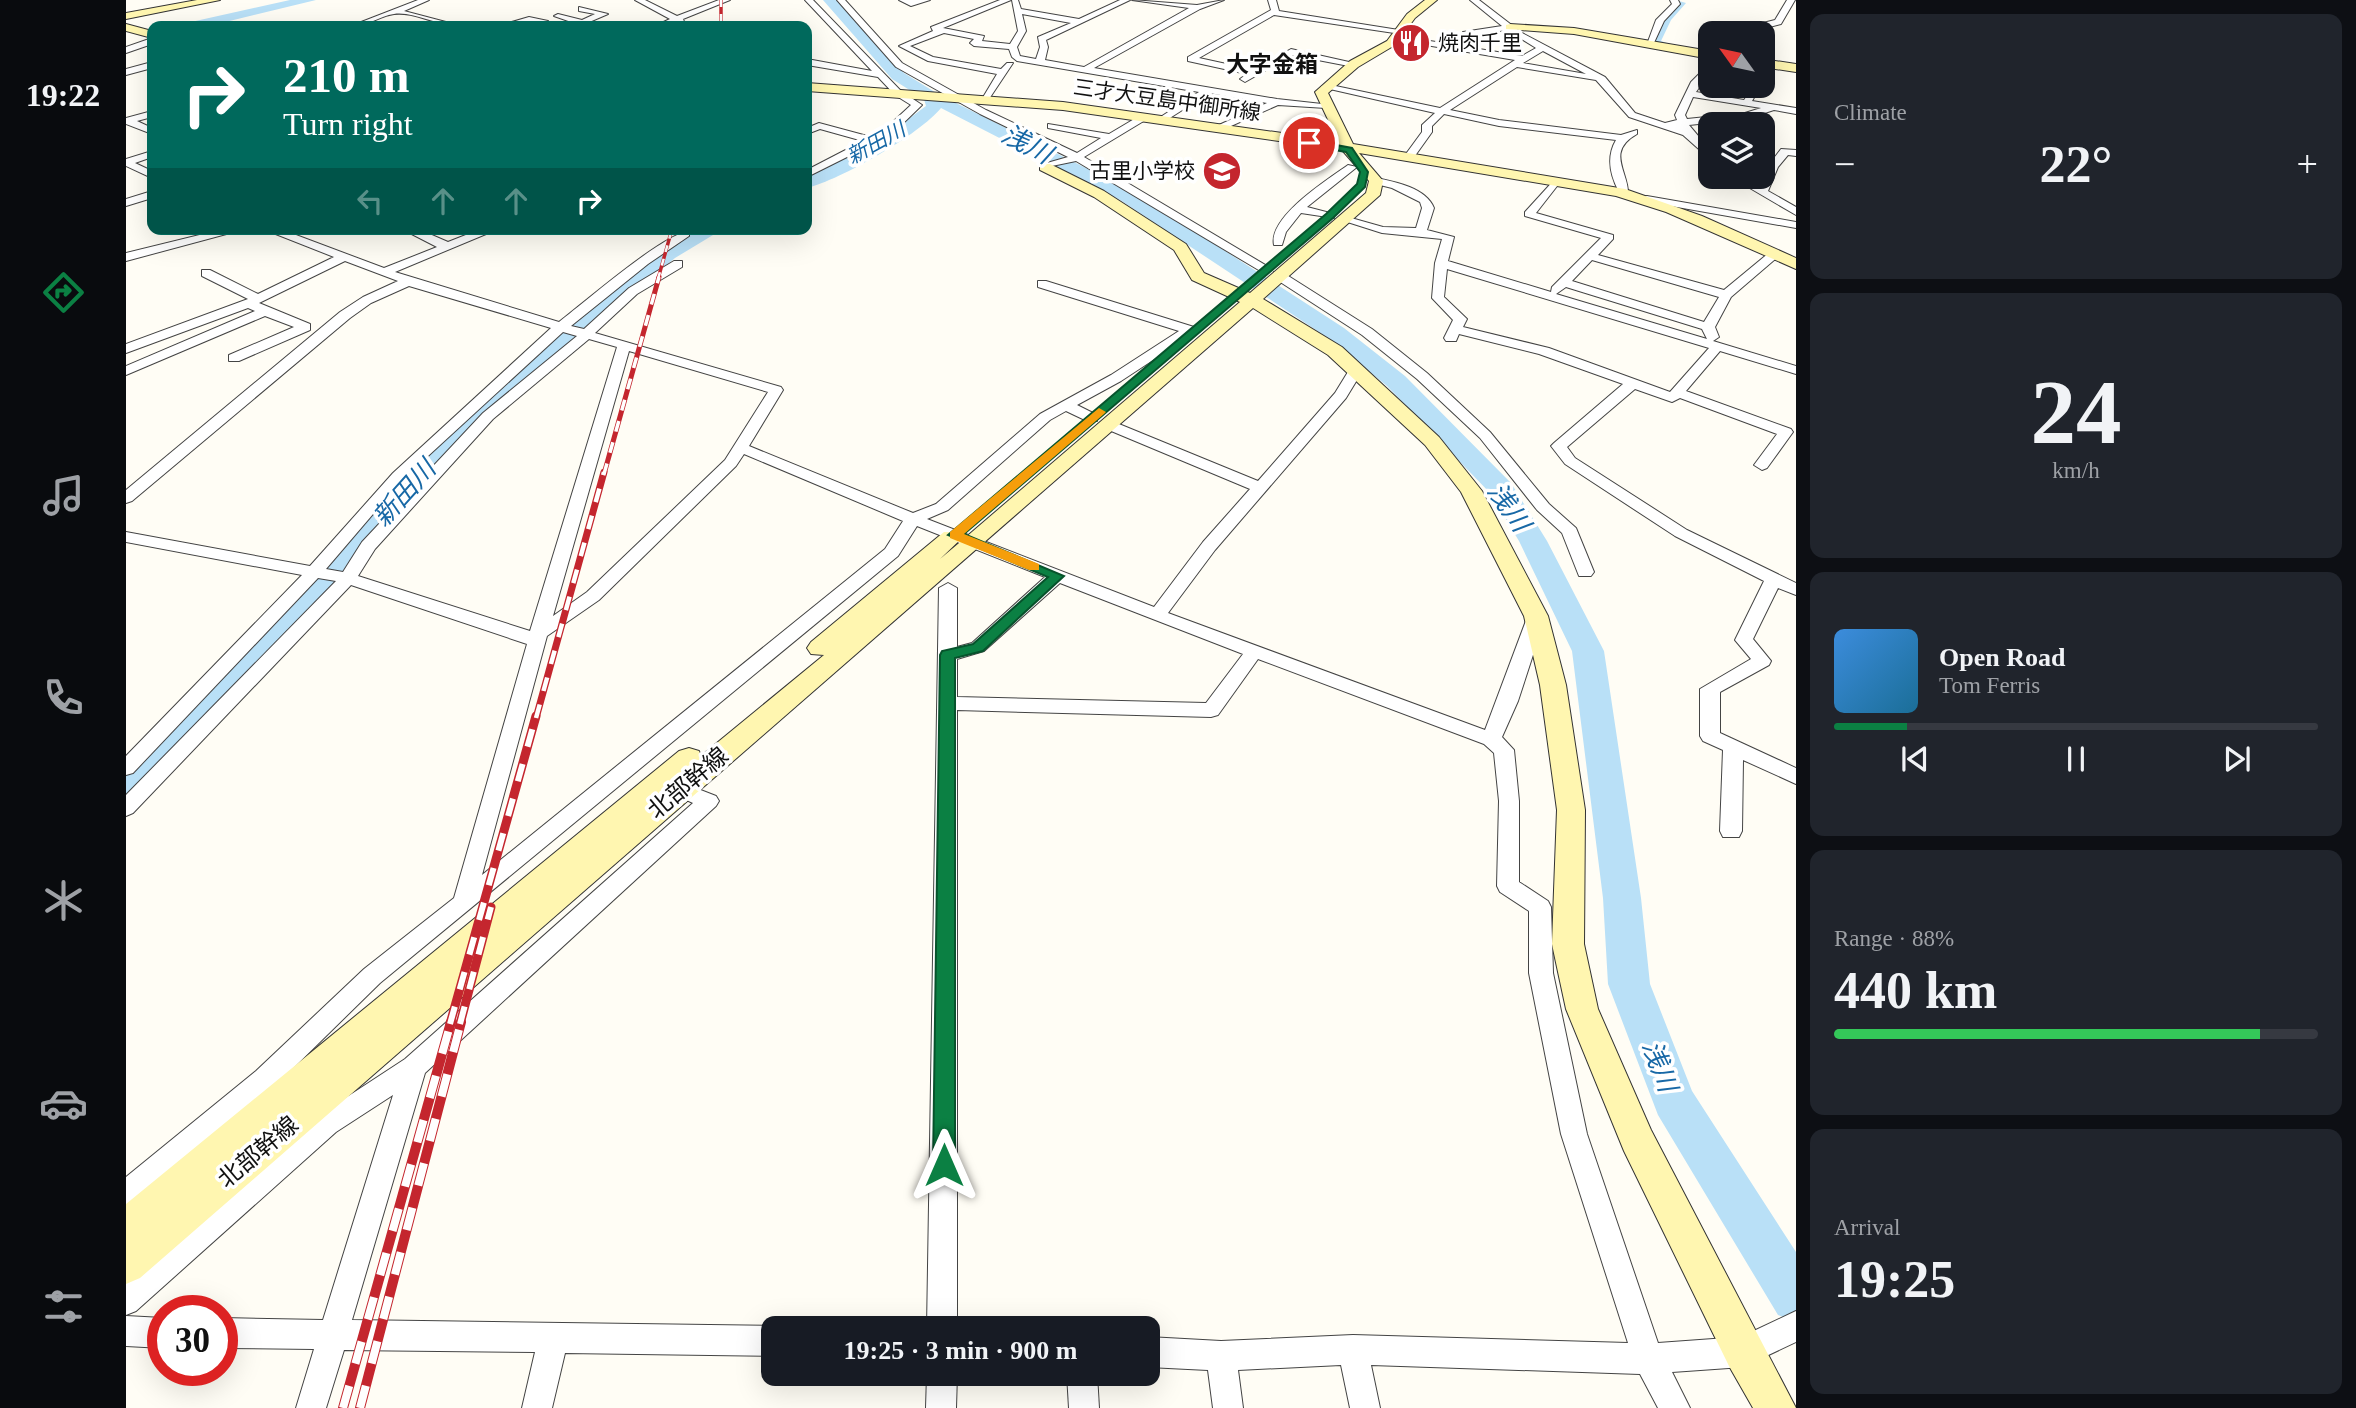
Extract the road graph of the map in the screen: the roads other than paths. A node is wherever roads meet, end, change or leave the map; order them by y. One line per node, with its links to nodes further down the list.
1 (215, 0): 25 (street)
2 (425, 0): 23 (street)
3 (639, 0): 27 (street)
4 (726, 0): 19 (street)
5 (809, 0): 68 (street)
6 (841, 0): 80 (street)
7 (903, 0): 8 (street)
8 (926, 0)
9 (1007, 0): 40 (street)
10 (1014, 0): 22 (street)
11 (1126, 0): 36 (street)
12 (1136, 0): 20 (street)
13 (1220, 0): 20 (street)
14 (1272, 0): 24 (street)
15 (1432, 0): 42 (street)
16 (1474, 0): 39 (street)
17 (1674, 0): 45 (street)
18 (1791, 0): 37 (street)
19 (709, 2): 27 (street)
20 (1197, 7): 61 (street)
21 (582, 9): 33 (street)
22 (1016, 10): 36 (street); 46 (street)
23 (395, 11): 28 (street); 29 (street)
24 (1272, 12): 42 (street); 54 (street)
25 (126, 16)
26 (558, 16): 32 (street)
27 (676, 19): 34 (street); 35 (street)
28 (368, 21)
29 (432, 21)
30 (523, 21): 31 (street)
31 (544, 21)
32 (570, 21)
33 (586, 21)
34 (671, 21)
35 (680, 21)
36 (1080, 22): 53 (street)
37 (1775, 23)
38 (126, 27): 41 (street)
39 (1510, 27): 43 (street); 45 (street); 47 (street)
40 (942, 31): 46 (street); 65 (street)
41 (147, 33)
42 (1398, 34): 52 (street); 56 (street)
43 (1466, 34)
44 (147, 43): 48 (street)
45 (1648, 45): 49 (street)
46 (1013, 47): 51 (street)
47 (1543, 47): 52 (street); 71 (street)
48 (126, 50)
49 (1698, 53)
50 (126, 58): 55 (street)
51 (1017, 58): 53 (street); 65 (street)
52 (1522, 59): 57 (street)
53 (1040, 61): 61 (street)
54 (1209, 63): 63 (street); 66 (street)
55 (147, 64)
56 (1354, 64): 66 (street); 75 (street)
57 (1512, 64): 67 (street); 71 (street)
58 (1775, 65): 62 (street)
59 (147, 66): 64 (street)
60 (812, 67): 68 (street)
61 (1088, 68): 73 (street)
62 (1796, 68)
63 (1196, 71)
64 (126, 72)
65 (1003, 72): 82 (street)
66 (1255, 73): 77 (street)
67 (1497, 74): 70 (street); 87 (street)
68 (881, 75): 78 (street)
69 (1181, 76): 73 (street)
70 (1514, 76)
71 (1602, 79): 93 (street)
72 (1698, 80): 79 (street)
73 (1164, 82): 76 (street)
74 (812, 87): 78 (street, 三才大豆島中御所線)
75 (1326, 87): 85 (street); 87 (street)
76 (1208, 90): 77 (street); 91 (street)
77 (1223, 92): 83 (street)
78 (905, 94): 80 (street, 三才大豆島中御所線); 101 (street)
79 (1692, 94): 84 (street); 96 (street)
80 (954, 97): 82 (street, 三才大豆島中御所線); 105 (street)
81 (1750, 98): 84 (street)
82 (987, 99): 90 (street, 三才大豆島中御所線)
83 (1277, 102): 85 (street); 95 (street)
84 (1746, 103): 86 (street)
85 (1326, 105): 107 (street)
86 (1771, 107): 88 (street); 96 (street)
87 (1443, 110): 100 (street); 106 (street)
88 (1796, 111)
89 (147, 116): 92 (street)
90 (1144, 117): 91 (street, 三才大豆島中御所線); 99 (street)
91 (1162, 120): 95 (street, 三才大豆島中御所線)
92 (127, 124): 97 (street)
93 (1658, 125): 96 (street); 100 (street)
94 (1051, 126): 99 (street)
95 (1222, 127): 107 (street, 三才大豆島中御所線)
96 (1684, 128): 102 (street)
97 (147, 129)
98 (812, 129): 101 (street)
99 (1110, 137): 105 (street)
100 (1625, 138): 115 (street)
101 (872, 141): 110 (street)
102 (1698, 143)
103 (1796, 153): 116 (street)
104 (147, 156): 108 (street)
105 (1074, 158): 109 (street); 141 (street)
106 (1408, 158): 107 (street, 三才大豆島中御所線); 113 (street, 三才大豆島中御所線)
107 (1354, 160): 112 (street); 120 (street); 122 (street)
108 (126, 162): 111 (street)
109 (1048, 166): 145 (street)
110 (812, 171)
111 (147, 172)
112 (1376, 181): 122 (street); 124 (street)
113 (1556, 181): 115 (street, 三才大豆島中御所線); 133 (street)
114 (1756, 189): 116 (street)
115 (1624, 192): 118 (street, 三才大豆島中御所線)
116 (1762, 193): 121 (street)
117 (147, 196): 119 (street)
118 (1647, 199): 123 (street); 132 (street, 三才大豆島中御所線)
119 (126, 203)
120 (1299, 209): 122 (street); 130 (street)
121 (1796, 212)
122 (1337, 217): 124 (street); 141 (street)
123 (1796, 225)
124 (1421, 232): 136 (street)
125 (215, 235): 134 (street)
126 (284, 235): 135 (street)
127 (422, 235): 131 (street)
128 (478, 235): 131 (street)
129 (684, 235): 150 (street)
130 (1278, 243)
131 (449, 247): 139 (street)
132 (1774, 255): 138 (street, 三才大豆島中御所線); 146 (street)
133 (1590, 256): 143 (street); 146 (street)
134 (126, 257)
135 (342, 258): 139 (street); 148 (street)
136 (1441, 263): 147 (street); 158 (street)
137 (678, 264): 150 (street)
138 (1796, 264)
139 (384, 272): 142 (street)
140 (206, 273): 148 (street)
141 (1270, 274): 145 (street, 北部幹線); 169 (street)
142 (409, 281): 150 (street); 165 (street)
143 (1564, 282): 147 (street); 149 (street)
144 (1042, 284): 160 (street)
145 (1246, 295): 156 (street); 161 (street, 北部幹線)
146 (1727, 295): 149 (street)
147 (1550, 296): 152 (street)
148 (257, 304): 153 (street); 154 (street); 155 (street)
149 (1708, 327): 152 (street)
150 (574, 331): 151 (street); 170 (street); 170 (street)
151 (624, 345): 162 (street); 177 (street)
152 (1717, 347): 157 (street); 159 (street)
153 (126, 349)
154 (234, 358)
155 (129, 366)
156 (1356, 370): 164 (street); 176 (street)
157 (1796, 370)
158 (1633, 383): 159 (street); 172 (street)
159 (1677, 392): 163 (street)
160 (1067, 406): 161 (street); 166 (street)
161 (1100, 421): 164 (street); 168 (street, 北部幹線)
162 (742, 448): 166 (street); 177 (street)
163 (1762, 465)
164 (1259, 486): 175 (street)
165 (126, 498)
166 (912, 519): 168 (street); 184 (street)
167 (126, 537): 170 (street)
168 (964, 539): 171 (street); 184 (street, 北部幹線)
169 (1585, 572)
170 (330, 575): 177 (street); 183 (street); 186 (street)
171 (1057, 576): 175 (street); 179 (street)
172 (1774, 579): 174 (street); 182 (street)
173 (948, 588): 179 (street)
174 (1796, 590)
175 (1157, 615): 178 (street)
176 (1536, 618): 181 (street); 190 (street)
177 (539, 632): 188 (street)
178 (1254, 652): 180 (street); 181 (street)
179 (948, 655): 180 (street)
180 (947, 703): 196 (street)
181 (1491, 739): 189 (street)
182 (1732, 747): 185 (street); 187 (street)
183 (126, 768)
184 (661, 777): 188 (street); 191 (street); 193 (street, 北部幹線); 194 (street, 北部幹線)
185 (1796, 777)
186 (126, 808)
187 (1731, 831)
188 (464, 901): 192 (street)
189 (1541, 973): 190 (street); 208 (street)
190 (1575, 976): 205 (street)
191 (414, 1067): 195 (street); 200 (street)
192 (126, 1194)
193 (126, 1228)
194 (126, 1265)
195 (126, 1301)
196 (942, 1316)
197 (1796, 1326): 205 (street)
198 (126, 1331): 199 (street)
199 (147, 1332)
200 (334, 1332): 201 (street); 202 (street); 211 (street)
201 (238, 1333)
202 (554, 1336): 203 (street); 212 (street)
203 (761, 1341)
204 (1353, 1350): 207 (street); 208 (street); 216 (street)
205 (1743, 1352): 208 (street); 218 (street)
206 (1160, 1353): 207 (street)
207 (1221, 1356): 215 (street)
208 (1648, 1359): 217 (street)
209 (942, 1386): 213 (street)
210 (1083, 1386): 214 (street)
211 (311, 1408)
212 (537, 1408)
213 (941, 1408)
214 (1084, 1408)
215 (1228, 1408)
216 (1365, 1408)
217 (1675, 1408)
218 (1776, 1408)

